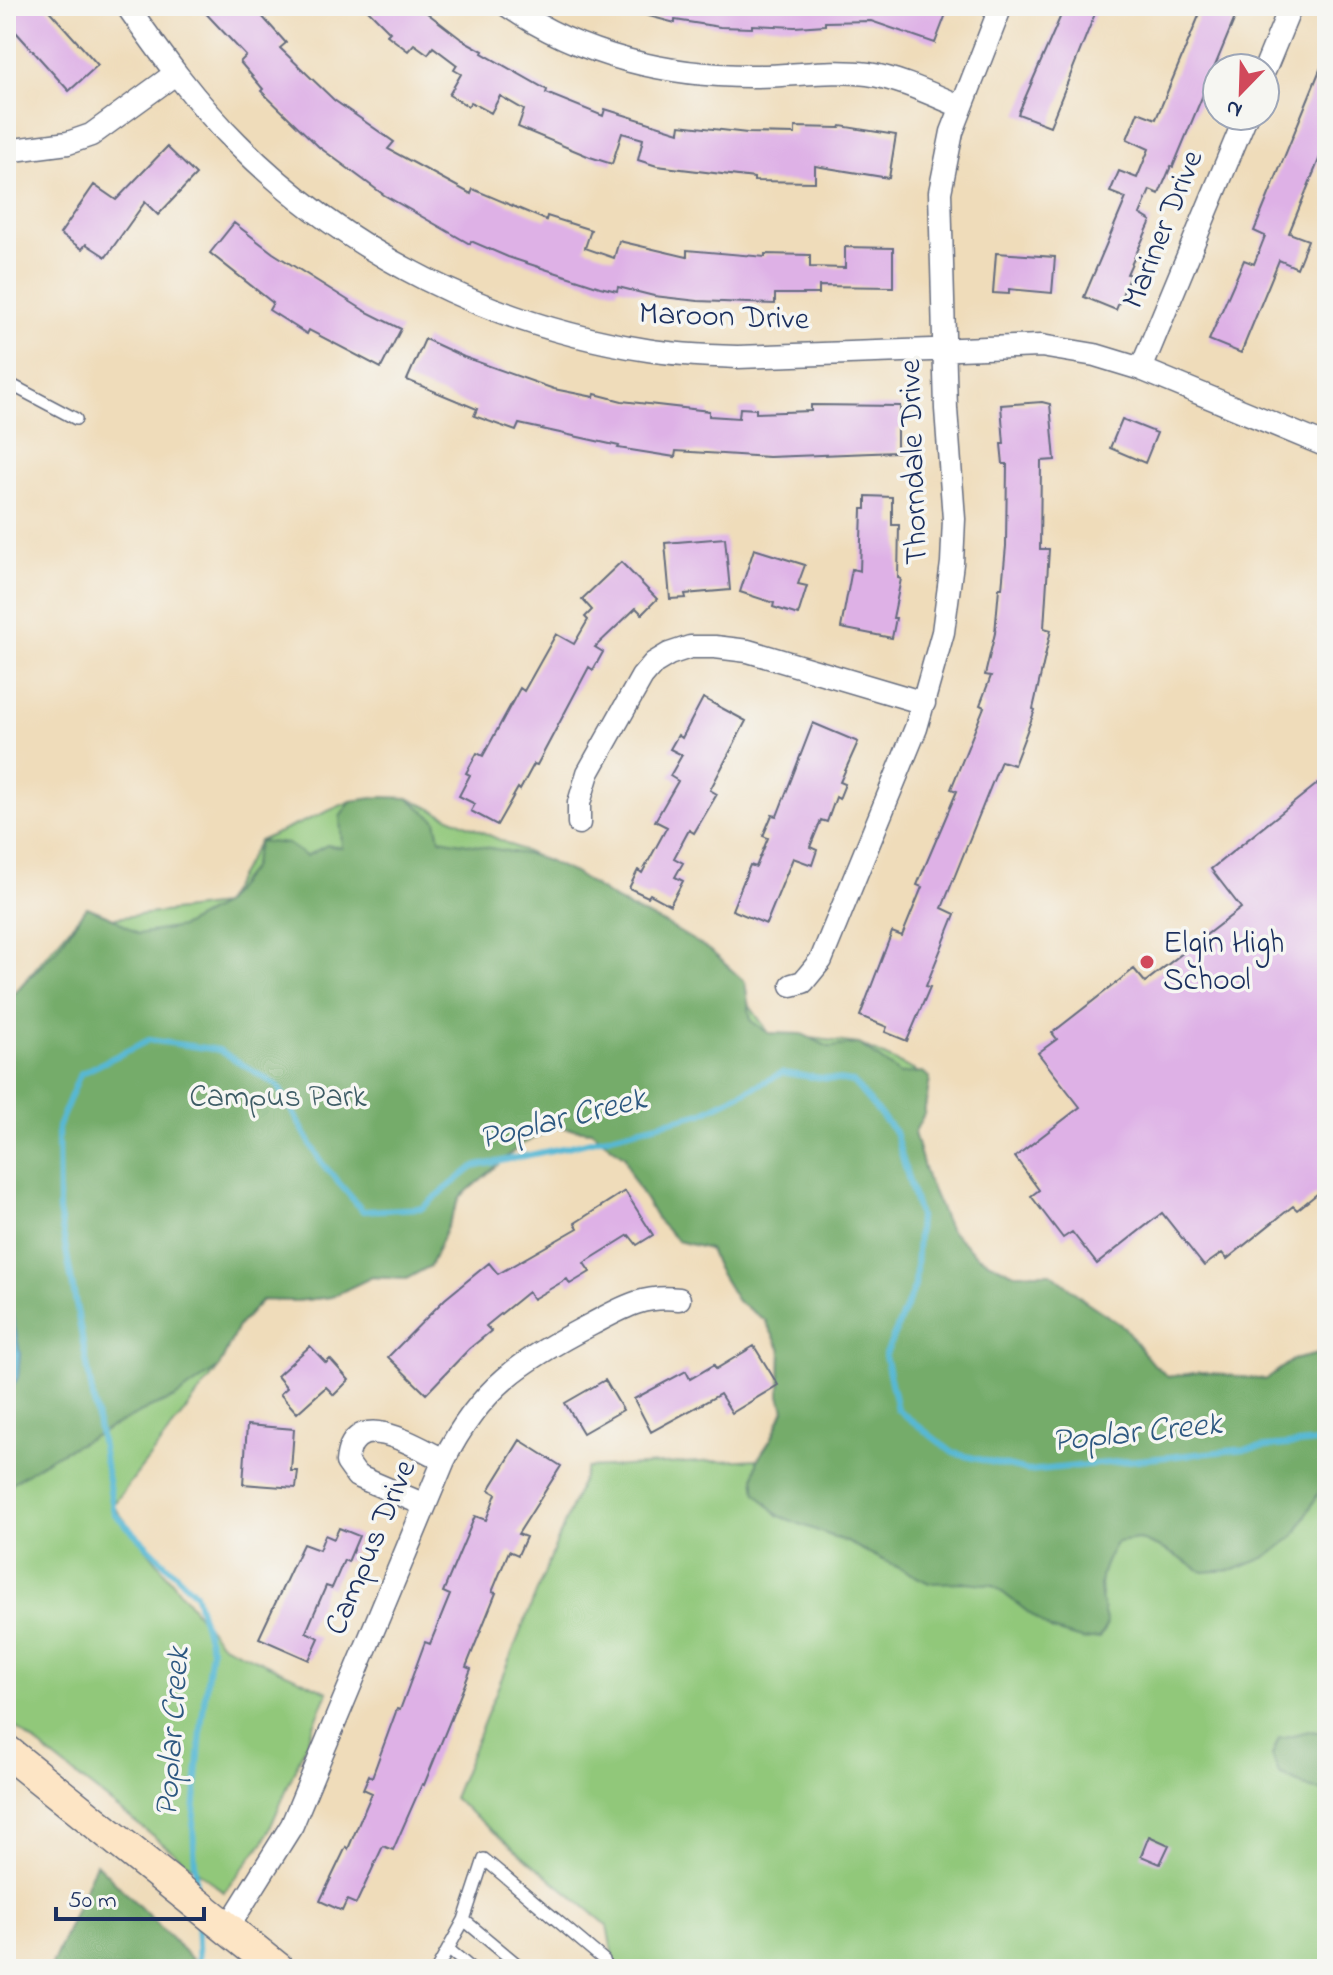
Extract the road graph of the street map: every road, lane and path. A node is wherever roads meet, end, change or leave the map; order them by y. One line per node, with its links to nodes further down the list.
1 (127, 6): 6 (street, Maroon Drive)
2 (508, 6): 7 (street)
3 (1001, 6): 7 (street, Thorndale Drive)
4 (1291, 6): 5 (street)
5 (1272, 52)
6 (175, 74): 9 (street); 10 (street, Maroon Drive)
7 (960, 106): 10 (street, Thorndale Drive)
8 (1239, 132): 11 (street, Mariner Drive)
9 (6, 151)
10 (944, 349): 11 (street, Maroon Drive); 15 (street, Thorndale Drive)
11 (1141, 369): 14 (street, Maroon Drive)
12 (6, 382): 13 (lane)
13 (76, 419)
14 (1327, 446)
15 (924, 703): 16 (street); 17 (street, Thorndale Drive)
16 (579, 823)
17 (792, 985)
18 (679, 1299): 19 (street, Campus Drive)
19 (444, 1460): 20 (street, Campus Drive); 20 (street)
20 (425, 1505): 23 (street, Campus Drive)
21 (6, 1751): 23 (main road)
22 (464, 1920): 24 (lane); 28 (lane); 29 (lane)
23 (227, 1929): 25 (main road)
24 (448, 1949): 26 (lane); 27 (lane)
25 (278, 1969)
26 (437, 1969)
27 (472, 1969)
28 (523, 1969)
29 (605, 1969)

